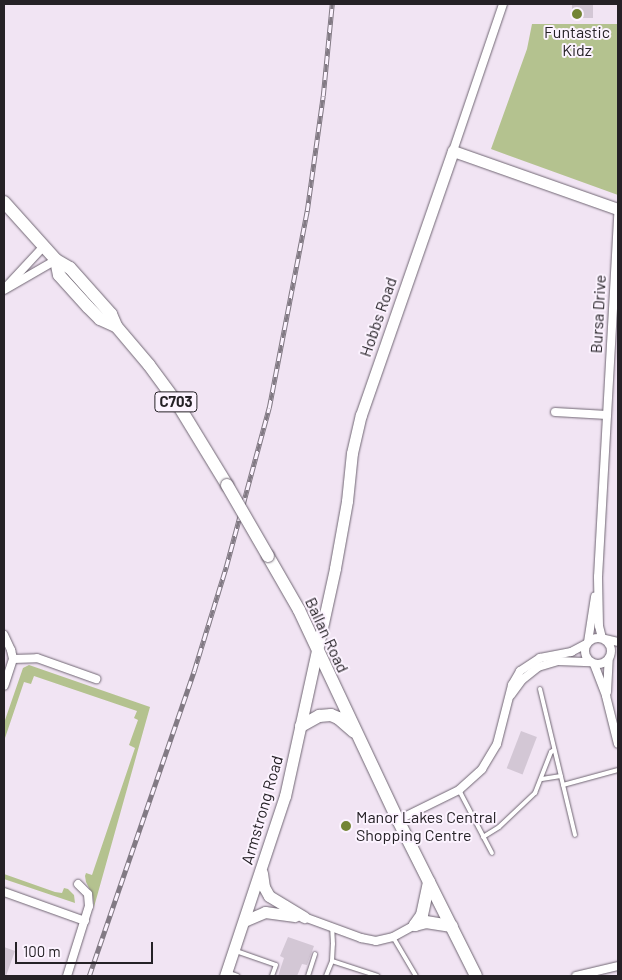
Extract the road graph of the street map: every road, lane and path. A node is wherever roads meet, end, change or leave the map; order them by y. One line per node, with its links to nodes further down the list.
1 (502, 4): 2 (street, Hobbs Road)
2 (452, 151): 4 (street); 16 (street, Hobbs Road)
3 (4, 202): 6 (main road, Ballan Road / C703)
4 (618, 209)
5 (618, 215): 10 (street, Bursa Drive)
6 (44, 246): 7 (main road, Ballan Road / C703); 8 (street)
7 (56, 260): 8 (street); 16 (main road, Ballan Road / C703, bridge)
8 (4, 290)
9 (555, 412): 10 (street)
10 (607, 415): 11 (street, Bursa Drive)
11 (598, 578): 13 (street, Bursa Drive); 15 (street, Bursa Drive)
12 (4, 634): 19 (street)
13 (604, 639): 14 (street); 15 (street); 18 (street)
14 (618, 642)
15 (587, 643): 20 (street); 24 (street)
16 (318, 650): 26 (street, Armstrong Road); 27 (main road, Ballan Road / C703)
17 (618, 654): 18 (street)
18 (609, 658): 20 (street); 25 (street)
19 (13, 659): 21 (street); 22 (street)
20 (592, 663): 24 (street); 25 (street)
21 (96, 679)
22 (4, 686)
23 (540, 689): 29 (lane)
24 (510, 696): 34 (street)
25 (606, 696): 28 (street)
26 (301, 726): 27 (main road); 39 (street, Armstrong Road)
27 (358, 735): 35 (main road, Ballan Road / C703)
28 (618, 744)
29 (554, 750): 31 (lane); 32 (lane)
30 (618, 770): 33 (lane)
31 (561, 776): 32 (lane); 33 (lane)
32 (542, 779): 37 (lane)
33 (563, 785): 36 (lane)
34 (459, 790): 35 (street); 37 (lane)
35 (398, 820): 40 (main road, Ballan Road / C703)
36 (575, 835)
37 (483, 837): 38 (lane)
38 (492, 853)
39 (262, 871): 43 (street); 45 (street, Armstrong Road)
40 (429, 882): 46 (main road); 47 (main road, Ballan Road / C703)
41 (78, 884): 44 (street)
42 (4, 892): 44 (street)
43 (304, 917): 45 (street); 48 (street)
44 (85, 921): 55 (street)
45 (244, 921): 50 (street, Armstrong Road)
46 (414, 925): 47 (main road); 49 (street)
47 (452, 926): 61 (main road, Ballan Road / C703)
48 (332, 927): 49 (street); 52 (lane)
49 (392, 937): 60 (lane)
50 (234, 951): 54 (street, Armstrong Road); 56 (lane)
51 (315, 954): 57 (lane)
52 (332, 961): 58 (lane); 59 (lane)
53 (618, 966): 62 (street)
54 (230, 975)
55 (67, 976)
56 (272, 976)
57 (308, 976)
58 (326, 976)
59 (378, 976)
60 (416, 976)
61 (476, 976)
62 (576, 976)

